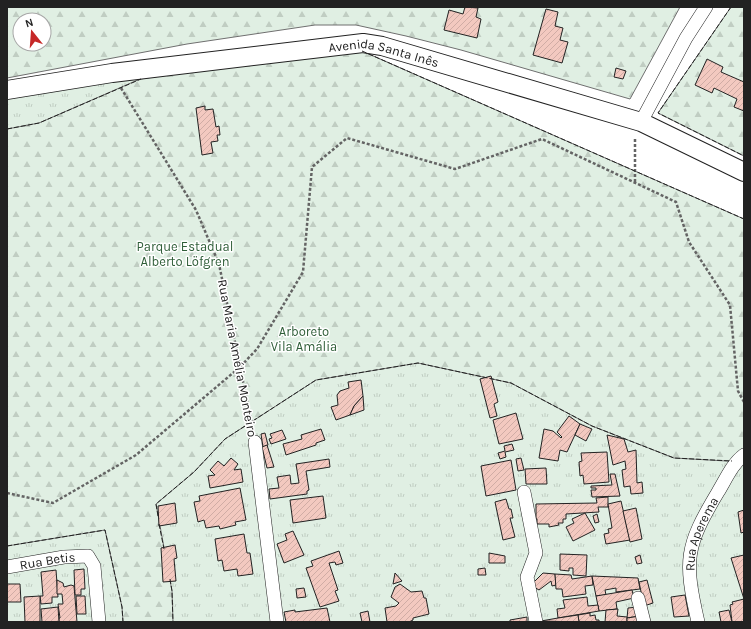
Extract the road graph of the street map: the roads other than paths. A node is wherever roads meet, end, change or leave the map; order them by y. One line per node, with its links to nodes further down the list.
1 (706, 7): 3 (street)
2 (7, 90): 3 (main road, Avenida Santa Inês)
3 (638, 121): 4 (main road, Avenida Santa Inês)
4 (744, 172)
5 (255, 442): 11 (street, Rua Maria Amélia Monteiro)
6 (744, 455): 14 (street, Rua Aperema)
7 (524, 492): 12 (street)
8 (7, 567): 10 (street, Rua Betis)
9 (638, 598): 13 (street)
10 (99, 622)
11 (277, 622)
12 (536, 622)
13 (644, 622)
14 (698, 622)

